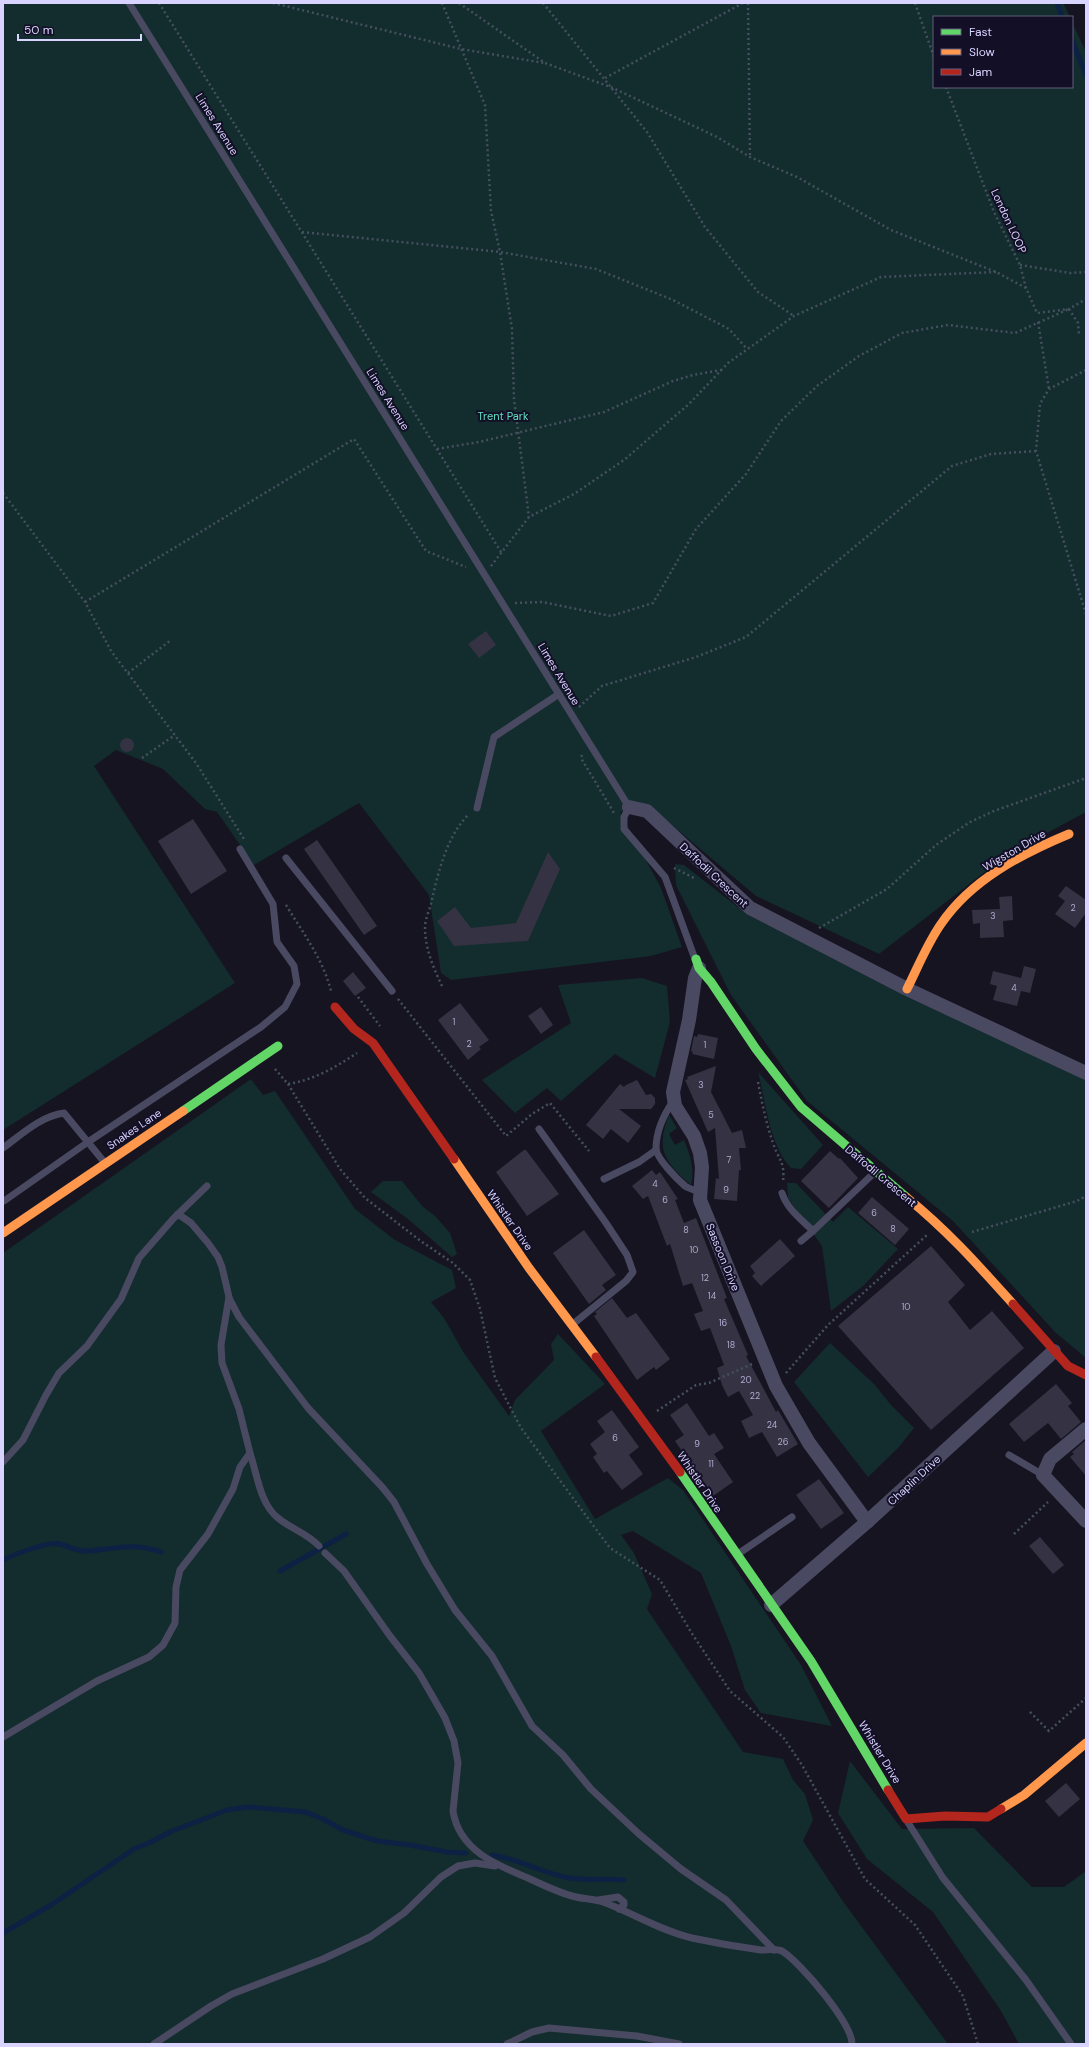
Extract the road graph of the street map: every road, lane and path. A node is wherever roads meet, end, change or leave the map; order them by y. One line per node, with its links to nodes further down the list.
1 (129, 3): 37 (lane, Limes Avenue)
2 (159, 3): 17 (path)
3 (273, 3): 10 (path)
4 (442, 3): 10 (path)
5 (459, 3): 12 (path)
6 (543, 3): 13 (path)
7 (743, 3): 13 (path)
8 (748, 3): 16 (path)
9 (915, 3): 11 (path)
10 (461, 49): 12 (path); 18 (path)
11 (933, 54)
12 (545, 63): 14 (path)
13 (605, 78): 14 (path)
14 (613, 88): 16 (path); 25 (path)
15 (946, 88): 19 (path, London LOOP)
16 (750, 157): 20 (path)
17 (301, 232): 18 (path); 33 (path)
18 (500, 252): 28 (path); 32 (path)
19 (1020, 265): 21 (path); 22 (path, London LOOP)
20 (996, 272): 22 (path); 25 (path)
21 (1086, 272)
22 (1026, 288): 24 (path, London LOOP)
23 (1086, 299): 24 (path, London LOOP)
24 (1069, 309): 26 (path); 27 (path)
25 (794, 316): 28 (path)
26 (1038, 322): 31 (path); 39 (path)
27 (1079, 335)
28 (747, 349): 29 (path)
29 (721, 370): 32 (path); 36 (path)
30 (1086, 370): 31 (path)
31 (1049, 389): 34 (path)
32 (518, 433): 33 (path); 36 (path)
33 (437, 449): 36 (path)
34 (1036, 451): 40 (path); 44 (path)
35 (3, 493): 38 (path)
36 (529, 517)
37 (484, 574): 38 (path); 39 (lane, Limes Avenue)
38 (85, 602): 42 (path)
39 (502, 604): 43 (lane, Limes Avenue)
40 (1086, 614)
41 (170, 640): 42 (path)
42 (128, 673): 45 (path)
43 (559, 694): 44 (lane, Limes Avenue); 49 (lane)
44 (571, 714): 48 (lane, Limes Avenue)
45 (175, 735): 46 (path); 51 (path)
46 (142, 758)
47 (1086, 778): 55 (path)
48 (629, 807): 55 (street, Daffodil Crescent); 56 (lane)
49 (477, 808): 57 (path)
50 (1069, 834): 58 (street, Wigston Drive)
51 (247, 844)
52 (240, 850): 70 (lane)
53 (286, 858): 59 (lane)
54 (281, 898): 61 (path)
55 (808, 938): 58 (street, Daffodil Crescent)
56 (698, 964): 68 (street); 75 (street, Daffodil Crescent)
57 (442, 986)
58 (907, 989): 65 (street, Daffodil Crescent)
59 (392, 991): 73 (path)
60 (358, 997): 62 (path)
61 (335, 1007): 62 (street, Whistler Drive)
62 (373, 1043): 67 (path); 89 (street, Whistler Drive)
63 (278, 1046): 64 (street, Snakes Lane)
64 (265, 1055): 67 (path); 74 (street, Snakes Lane)
65 (1086, 1073)
66 (757, 1078): 79 (path)
67 (288, 1084): 122 (path)
68 (674, 1099): 72 (lane); 78 (street, Sassoon Drive)
69 (539, 1130): 89 (lane)
70 (88, 1142): 71 (lane); 74 (lane); 81 (lane)
71 (3, 1148)
72 (656, 1150): 76 (lane); 78 (lane)
73 (588, 1151)
74 (105, 1164): 85 (street, Snakes Lane)
75 (875, 1172): 83 (street, Daffodil Crescent); 84 (lane)
76 (604, 1179)
77 (207, 1186): 82 (lane)
78 (700, 1192): 91 (street, Sassoon Drive)
79 (782, 1193): 84 (lane)
80 (1086, 1196): 86 (path)
81 (4, 1201)
82 (178, 1214): 88 (lane); 98 (lane)
83 (939, 1224): 86 (street, Daffodil Crescent); 93 (path)
84 (813, 1231): 87 (lane)
85 (3, 1233)
86 (950, 1235): 90 (street, Daffodil Crescent)
87 (801, 1241)
88 (228, 1297): 96 (lane); 117 (lane)
89 (573, 1324): 94 (street, Whistler Drive)
90 (1054, 1351): 92 (street, Daffodil Crescent); 103 (street, Chaplin Drive)
91 (764, 1360): 93 (street, Sassoon Drive); 94 (path)
92 (1086, 1375)
93 (776, 1386): 103 (street, Sassoon Drive)
94 (644, 1421): 107 (street, Whistler Drive)
95 (1086, 1429): 99 (street)
96 (250, 1453): 105 (lane); 111 (lane)
97 (1009, 1455): 99 (lane)
98 (3, 1462)
99 (1043, 1475): 100 (street)
100 (1059, 1492): 102 (street); 104 (path)
101 (792, 1517): 107 (lane)
102 (1086, 1521)
103 (867, 1522): 108 (street, Chaplin Drive)
104 (1014, 1534)
105 (319, 1546)
106 (325, 1553): 114 (lane)
107 (736, 1556): 108 (street, Whistler Drive)
108 (771, 1605): 113 (street, Whistler Drive)
109 (1086, 1698): 110 (path)
110 (1030, 1712)
111 (3, 1737)
112 (1086, 1743): 113 (street)
113 (906, 1819): 123 (lane)
114 (498, 1866): 115 (lane); 118 (lane)
115 (595, 1900): 116 (lane); 116 (lane)
116 (620, 1909): 117 (lane)
117 (774, 1950): 121 (lane)
118 (154, 2044)
119 (506, 2044): 120 (lane)
120 (680, 2044)
121 (852, 2044)
122 (978, 2044)
123 (1071, 2044)

